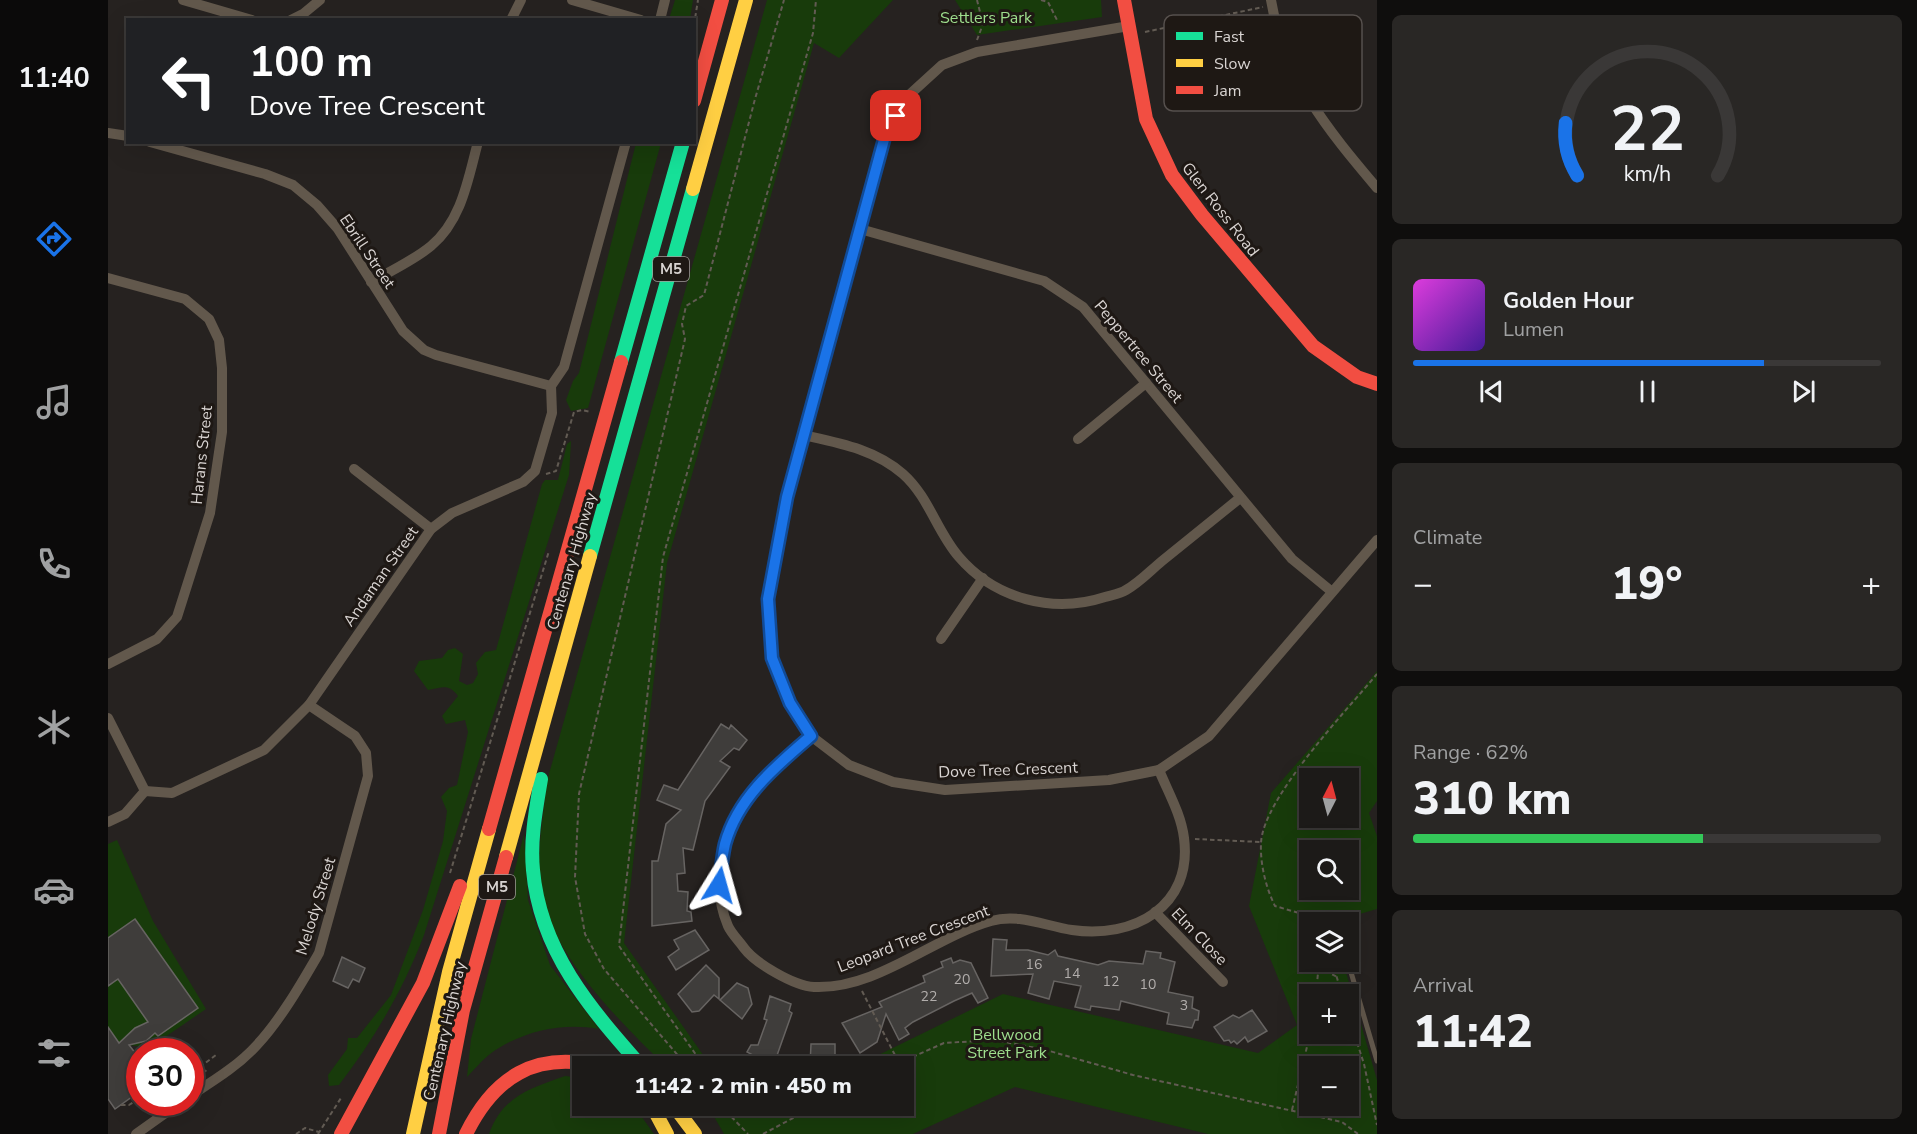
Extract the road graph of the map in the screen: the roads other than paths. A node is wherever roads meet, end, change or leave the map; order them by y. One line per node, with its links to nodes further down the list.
1 (183, 0): 9 (street)
2 (320, 0): 10 (street)
3 (521, 0): 11 (street)
4 (572, 0): 12 (street)
5 (665, 0): 13 (street)
6 (722, 0): 15 (main road)
7 (746, 0): 39 (main road, Centenary Highway / M5)
8 (1124, 0): 14 (main road, Glen Ross Road)
9 (245, 18)
10 (295, 18)
11 (512, 18)
12 (634, 18)
13 (660, 18)
14 (1129, 30): 24 (street, Dove Tree Crescent); 28 (main road, Glen Ross Road)
15 (696, 93)
16 (1315, 111): 23 (street)
17 (108, 133): 18 (street)
18 (126, 136)
19 (157, 144): 26 (street, Ebrill Street)
20 (477, 144): 26 (street)
21 (625, 144): 29 (street)
22 (682, 144): 45 (main road, Centenary Highway / M5)
23 (1377, 188)
24 (860, 229): 27 (street, Peppertree Street); 30 (street, Dove Tree Crescent)
25 (108, 278): 40 (street, Harans Street)
26 (371, 282): 29 (street, Ebrill Street)
27 (1146, 383): 31 (street); 33 (street, Peppertree Street)
28 (1377, 384)
29 (551, 386): 34 (street, Andaman Street)
30 (802, 435): 36 (street); 43 (street, Dove Tree Crescent)
31 (1078, 439)
32 (354, 470): 34 (street)
33 (1240, 498): 36 (street); 37 (street, Peppertree Street)
34 (431, 529): 41 (street, Andaman Street)
35 (1377, 540): 37 (street, Dove Tree Crescent)
36 (983, 578): 38 (street)
37 (1330, 591): 44 (street, Dove Tree Crescent)
38 (941, 639)
39 (564, 643): 51 (main road); 61 (main road, Centenary Highway / M5)
40 (108, 664)
41 (309, 705): 46 (street, Andaman Street); 54 (street, Melody Street)
42 (108, 718): 46 (street)
43 (811, 736): 44 (street, Dove Tree Crescent); 48 (street, Leopard Tree Crescent)
44 (1159, 770): 48 (street, Leopard Tree Crescent)
45 (503, 779): 59 (main road); 60 (main road, Centenary Highway / M5)
46 (145, 791): 47 (street)
47 (108, 822)
48 (1155, 912): 50 (street, Elm Close)
49 (1351, 972): 53 (lane)
50 (1223, 982)
51 (632, 1056)
52 (572, 1061): 62 (main road)
53 (1377, 1061)
54 (204, 1087)
55 (161, 1116): 58 (street)
56 (657, 1116): 63 (main road)
57 (682, 1116): 64 (main road)
58 (136, 1134)
59 (341, 1134)
60 (413, 1134)
61 (439, 1134)
62 (466, 1134)
63 (667, 1134)
64 (695, 1134)

